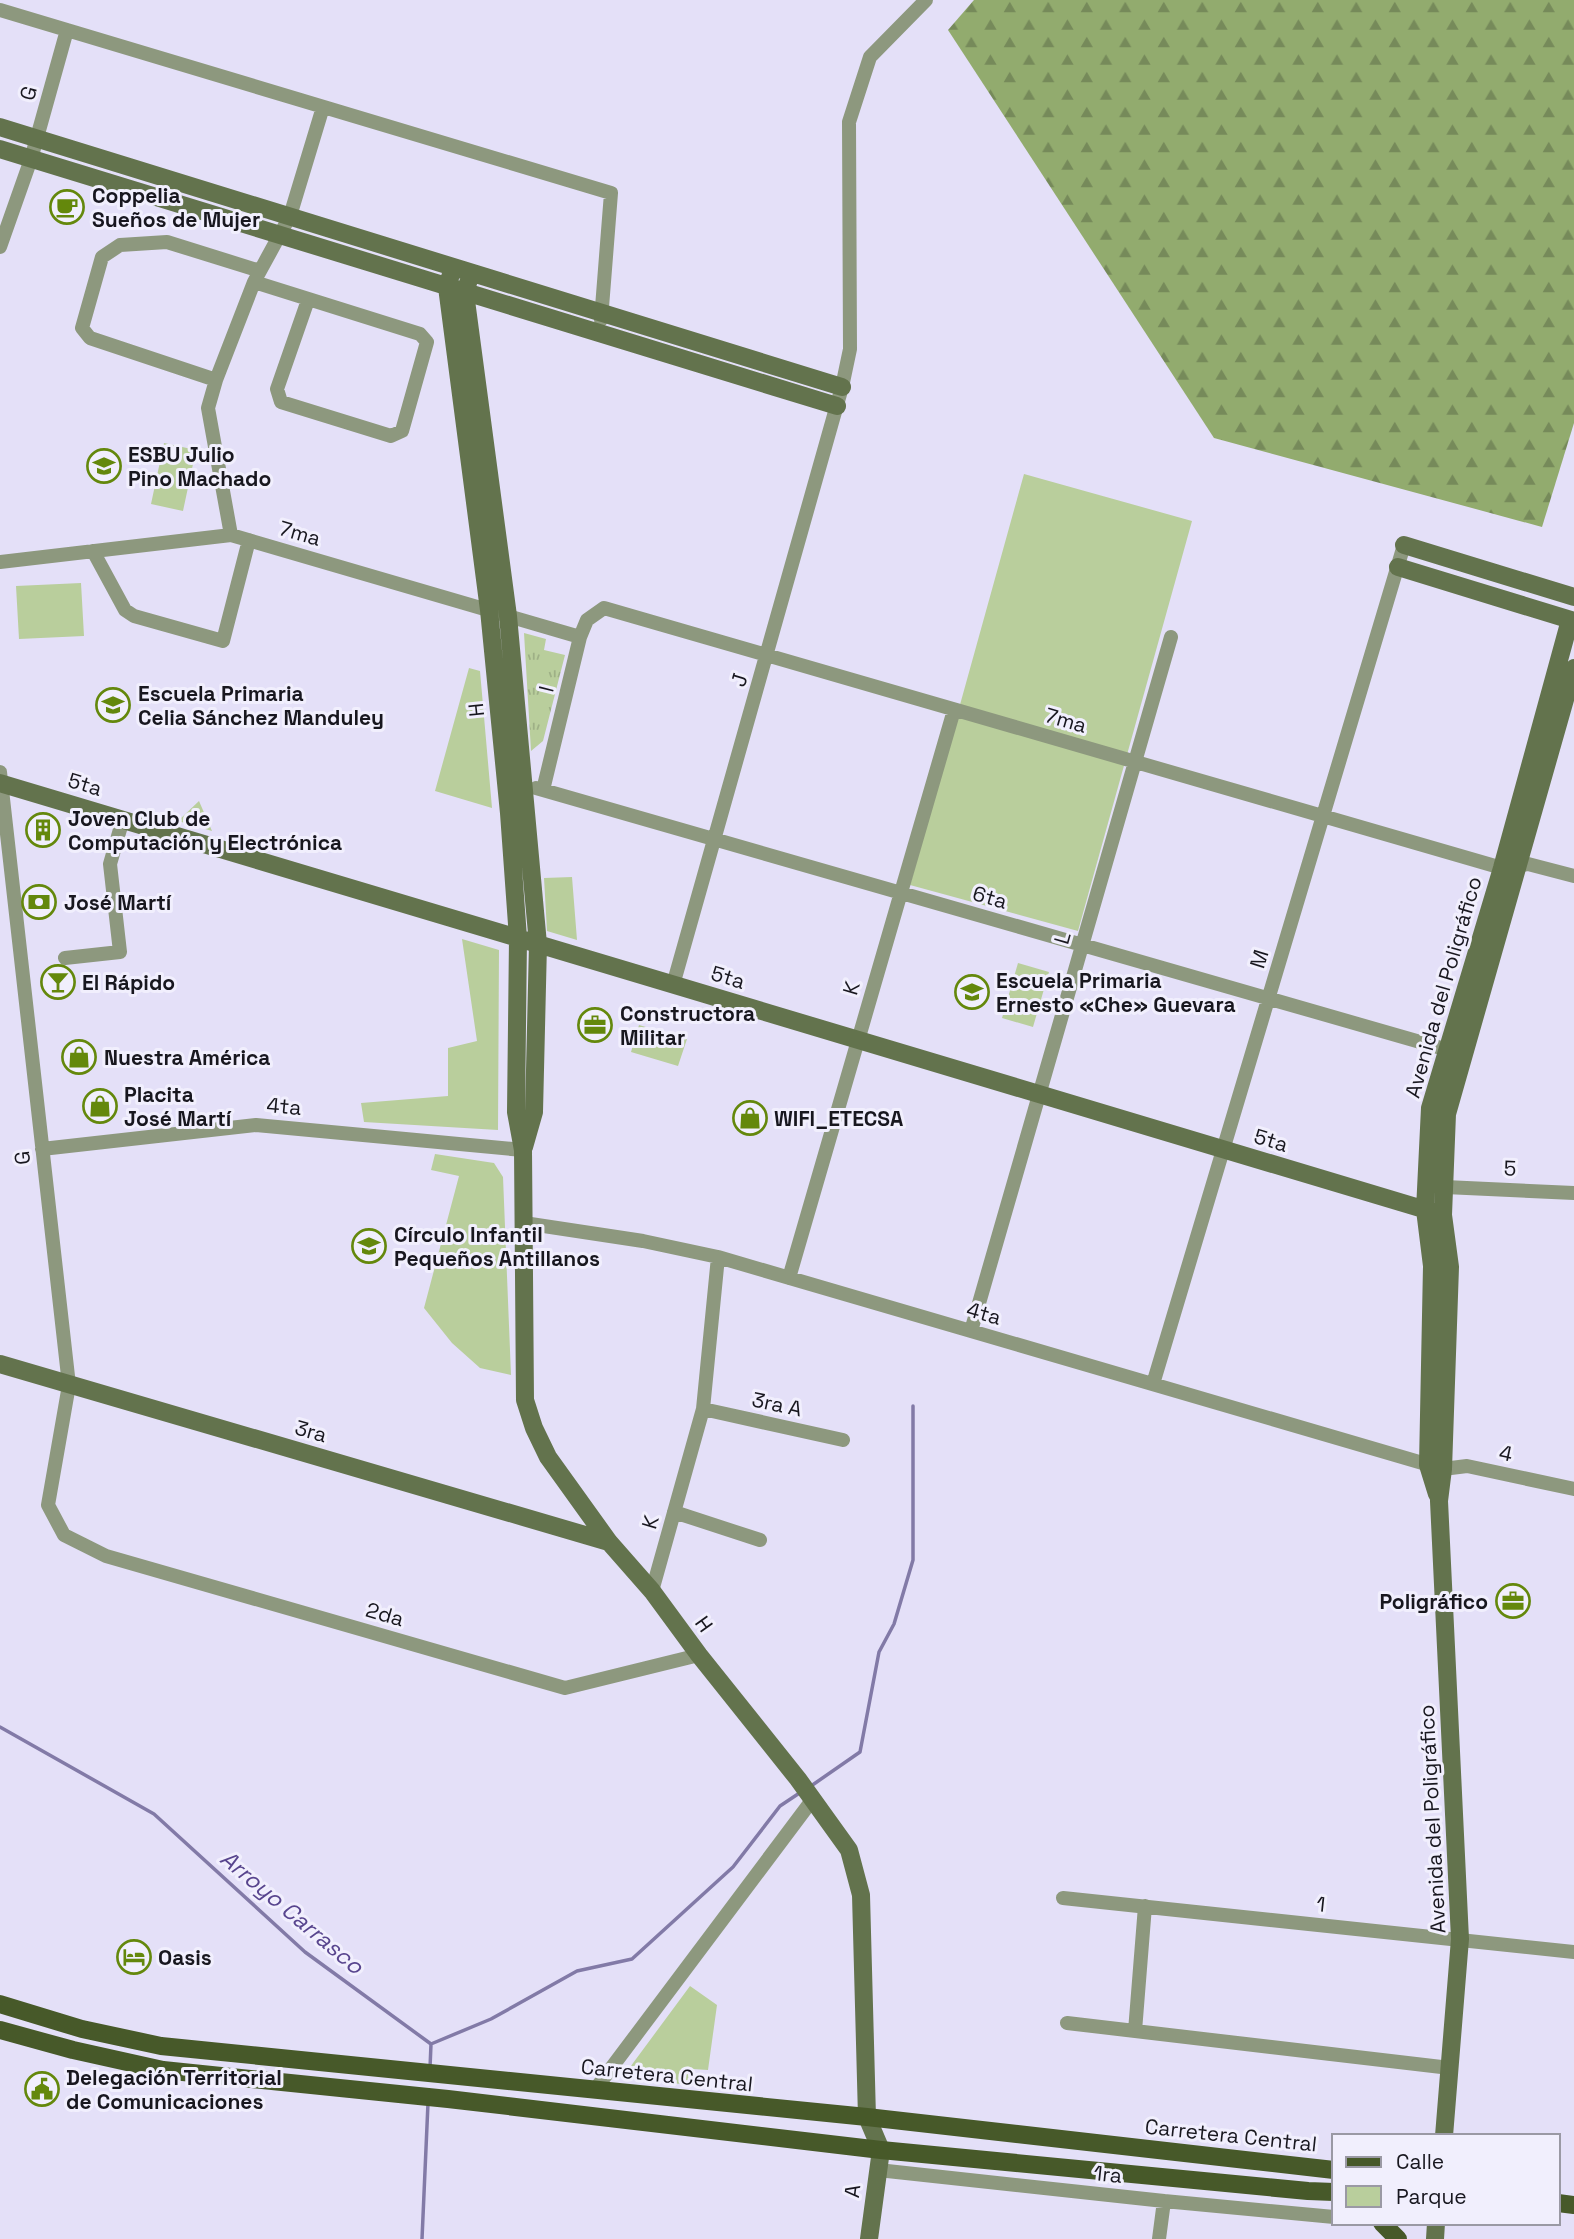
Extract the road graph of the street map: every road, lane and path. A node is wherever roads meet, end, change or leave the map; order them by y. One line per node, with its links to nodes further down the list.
1 (926, 0): 19 (street, J)
2 (0, 10): 3 (street)
3 (67, 30): 4 (street); 6 (street, G)
4 (324, 107): 9 (street); 16 (street)
5 (0, 127): 6 (street)
6 (37, 139): 8 (street, G); 9 (street)
7 (0, 149): 8 (street)
8 (31, 159): 10 (street); 11 (street, G)
9 (290, 216): 10 (street); 12 (street)
10 (279, 235): 13 (street); 14 (street)
11 (0, 247)
12 (462, 270): 14 (street, H); 16 (street)
13 (257, 277): 15 (street); 18 (street); 18 (street)
14 (456, 290): 17 (street); 29 (street, H); 30 (street, H)
15 (308, 300): 15 (street)
16 (602, 313): 17 (street); 19 (street)
17 (600, 334): 20 (street)
18 (216, 380): 21 (street)
19 (842, 387): 20 (street, J)
20 (837, 407): 34 (street, J)
21 (231, 535): 22 (street, 7ma); 24 (street, 7ma)
22 (249, 540): 24 (street); 29 (street, 7ma)
23 (1404, 545): 26 (street, M); 27 (street)
24 (93, 551): 25 (street, 7ma)
25 (0, 562)
26 (1398, 567): 31 (street); 42 (street, M)
27 (1574, 597)
28 (604, 608): 32 (street, I); 34 (street, 7ma)
29 (489, 610): 30 (street, 7ma); 39 (street, H)
30 (508, 616): 32 (street, 7ma); 40 (street, H)
31 (1572, 620): 45 (street, Avenida del Poligráfico)
32 (580, 636): 41 (street, I)
33 (1171, 637): 37 (street, L)
34 (768, 656): 36 (street, 7ma); 44 (street, J)
35 (1574, 668): 45 (street, Avenida del Poligráfico)
36 (954, 710): 37 (street, 7ma); 47 (street, K)
37 (1135, 762): 42 (street, 7ma); 50 (street, L)
38 (0, 779): 43 (street, 5ta); 57 (street, G)
39 (506, 779): 40 (street, 6ta); 48 (street, H)
40 (524, 785): 41 (street, 6ta); 49 (street, H)
41 (543, 790): 44 (street, 6ta)
42 (1323, 817): 45 (street, 7ma); 53 (street, M)
43 (122, 819): 48 (street, 5ta); 51 (street)
44 (715, 839): 47 (street, 6ta); 52 (street, J)
45 (1509, 866): 46 (street, 7ma); 55 (street, Avenida del Poligráfico)
46 (1574, 876)
47 (901, 893): 50 (street, 6ta); 54 (street, K)
48 (518, 938): 49 (street, 5ta); 58 (street, H)
49 (538, 944): 52 (street, 5ta); 58 (street, H)
50 (1082, 945): 53 (street, 6ta); 56 (street, L)
51 (65, 958)
52 (673, 985): 54 (street, 5ta)
53 (1269, 999): 55 (street, 6ta); 59 (street, M)
54 (858, 1040): 56 (street, 5ta); 66 (street, K)
55 (1456, 1053): 60 (street, Avenida del Poligráfico); 62 (street, Avenida del Poligráfico)
56 (1039, 1094): 59 (street, 5ta); 67 (street, L)
57 (42, 1149): 58 (street, 4ta); 70 (street, G)
58 (523, 1150): 64 (street, H)
59 (1223, 1150): 62 (street, 5ta); 69 (street, M)
60 (1445, 1187): 61 (street, 5); 63 (street, Avenida del Poligráfico)
61 (1574, 1193)
62 (1425, 1210): 63 (street, 5ta); 73 (street, Avenida del Poligráfico)
63 (1443, 1215): 73 (street, Avenida del Poligráfico)
64 (524, 1223): 65 (street, 4ta); 78 (street, H)
65 (718, 1257): 66 (street, 4ta); 71 (street, K)
66 (789, 1278): 67 (street, 4ta)
67 (971, 1331): 69 (street, 4ta)
68 (0, 1364): 70 (street, 3ra)
69 (1153, 1384): 73 (street, 4ta)
70 (69, 1385): 76 (street, G); 78 (street, 3ra)
71 (703, 1409): 72 (street, 3ra A); 75 (street, K)
72 (843, 1440)
73 (1435, 1467): 74 (street, 4); 84 (street, Avenida del Poligráfico)
74 (1574, 1489)
75 (674, 1512): 77 (street); 79 (street, K)
76 (64, 1535): 80 (street, 2da)
77 (761, 1540)
78 (609, 1542): 79 (street, H)
79 (652, 1591): 80 (street, H)
80 (699, 1656): 81 (street, H)
81 (813, 1798): 92 (street); 93 (street, H)
82 (1063, 1898): 83 (street, 1)
83 (1145, 1906): 84 (street, 1); 90 (street)
84 (1460, 1939): 85 (street, 1); 91 (street, Avenida del Poligráfico)
85 (1574, 1952)
86 (0, 2004): 87 (main road, Carretera Central)
87 (23, 2012): 89 (main road); 92 (main road, Carretera Central)
88 (1067, 2023): 90 (street)
89 (3, 2031): 95 (main road)
90 (1135, 2031): 91 (street)
91 (1450, 2068): 94 (street, Avenida del Poligráfico)
92 (594, 2091): 93 (main road, Carretera Central)
93 (867, 2118): 95 (street); 96 (main road, Carretera Central)
94 (1444, 2134)
95 (881, 2150): 97 (street, A); 98 (main road)
96 (1332, 2169)
97 (878, 2170): 101 (street, 1ra); 104 (street, A)
98 (1308, 2191): 99 (main road); 100 (main road)
99 (1332, 2192)
100 (1332, 2198)
101 (1164, 2201): 102 (street, 1ra); 105 (street)
102 (1332, 2217)
103 (1384, 2225): 106 (main road)
104 (869, 2239)
105 (1159, 2239)
106 (1398, 2239)

